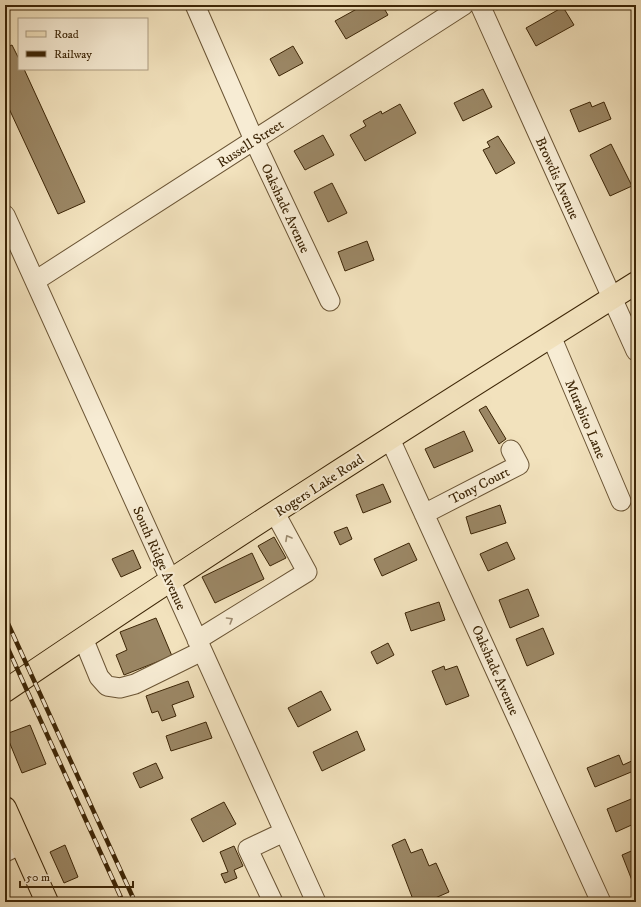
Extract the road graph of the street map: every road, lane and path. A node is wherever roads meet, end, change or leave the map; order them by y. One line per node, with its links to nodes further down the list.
1 (195, 5): 4 (street, Oakshade Avenue)
2 (464, 5): 4 (street, Russell Street)
3 (480, 5): 8 (street, Browdis Avenue)
4 (254, 140): 6 (street, Russell Street); 9 (street, Oakshade Avenue)
5 (5, 214): 6 (street, South Ridge Avenue)
6 (35, 281): 17 (street, South Ridge Avenue)
7 (636, 283): 8 (main road, Rogers Lake Road)
8 (613, 298): 10 (main road, Rogers Lake Road); 11 (street, Browdis Avenue)
9 (330, 301)
10 (551, 336): 12 (main road, Rogers Lake Road); 14 (street, Murabito Lane)
11 (636, 350)
12 (390, 439): 15 (main road, Rogers Lake Road); 16 (street, Oakshade Avenue)
13 (511, 450): 16 (street, Tony Court)
14 (621, 501)
15 (275, 513): 17 (main road, Rogers Lake Road); 19 (street, one-way to 15)
16 (424, 514): 27 (street, Oakshade Avenue)
17 (170, 580): 18 (main road, Rogers Lake Road); 19 (street, South Ridge Avenue)
18 (83, 638): 19 (street); 20 (main road, Rogers Lake Road)
19 (199, 645): 22 (street, South Ridge Avenue)
20 (5, 691)
21 (5, 808): 23 (main road)
22 (284, 832): 25 (street); 26 (street, South Ridge Avenue)
23 (13, 848): 24 (main road)
24 (47, 902)
25 (273, 902)
26 (316, 902)
27 (601, 902)

